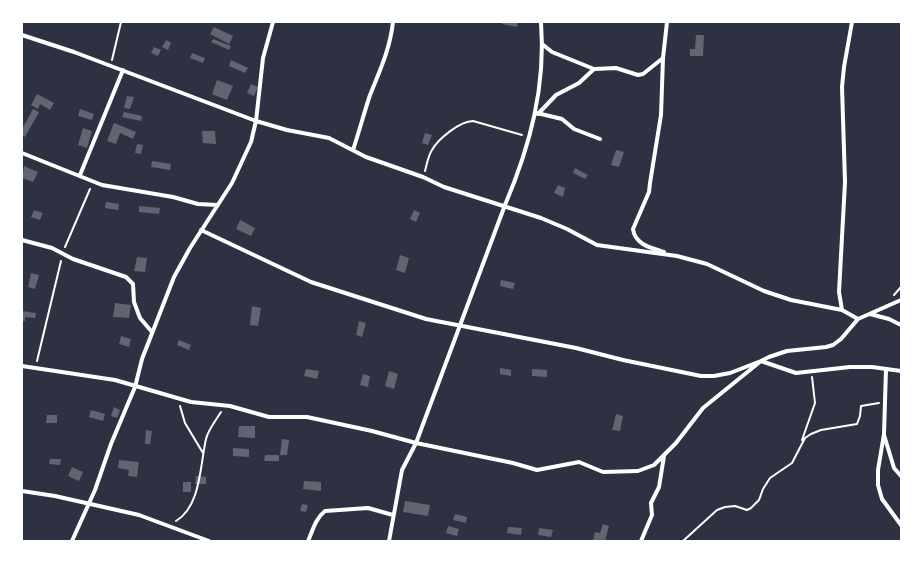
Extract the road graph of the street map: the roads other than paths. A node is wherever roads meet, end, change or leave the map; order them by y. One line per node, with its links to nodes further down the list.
1 (273, 22): 12 (street)
2 (393, 22): 14 (street)
3 (541, 22): 7 (street)
4 (667, 22): 8 (street)
5 (852, 22): 23 (street)
6 (22, 35): 10 (street)
7 (542, 44): 9 (street); 11 (street)
8 (663, 58): 9 (street); 21 (street)
9 (594, 69): 11 (street)
10 (123, 70): 12 (street); 16 (street)
11 (537, 114): 13 (street); 18 (street)
12 (256, 121): 14 (street); 17 (street)
13 (600, 139)
14 (352, 150): 18 (street)
15 (22, 154): 16 (street)
16 (80, 176): 17 (street)
17 (218, 205): 19 (street)
18 (505, 205): 21 (street); 27 (street)
19 (201, 230): 27 (street); 28 (street)
20 (22, 240): 28 (street)
21 (677, 256): 23 (street)
22 (901, 300): 24 (street)
23 (842, 310): 25 (street)
24 (869, 314): 25 (street); 26 (street)
25 (858, 319): 29 (street)
26 (901, 325)
27 (461, 326): 29 (street); 35 (street)
28 (152, 332): 33 (street)
29 (761, 361): 31 (street); 36 (street)
30 (22, 366): 33 (street)
31 (886, 369): 32 (street); 34 (street)
32 (901, 371)
33 (135, 387): 35 (street); 39 (street)
34 (884, 434): 37 (street); 41 (street)
35 (416, 443): 36 (street); 40 (street)
36 (664, 456): 46 (street)
37 (901, 476)
38 (22, 491): 39 (street)
39 (88, 504): 42 (street); 43 (street)
40 (393, 515): 44 (street); 45 (street)
41 (901, 525)
42 (72, 541)
43 (209, 541)
44 (308, 541)
45 (389, 541)
46 (641, 541)

